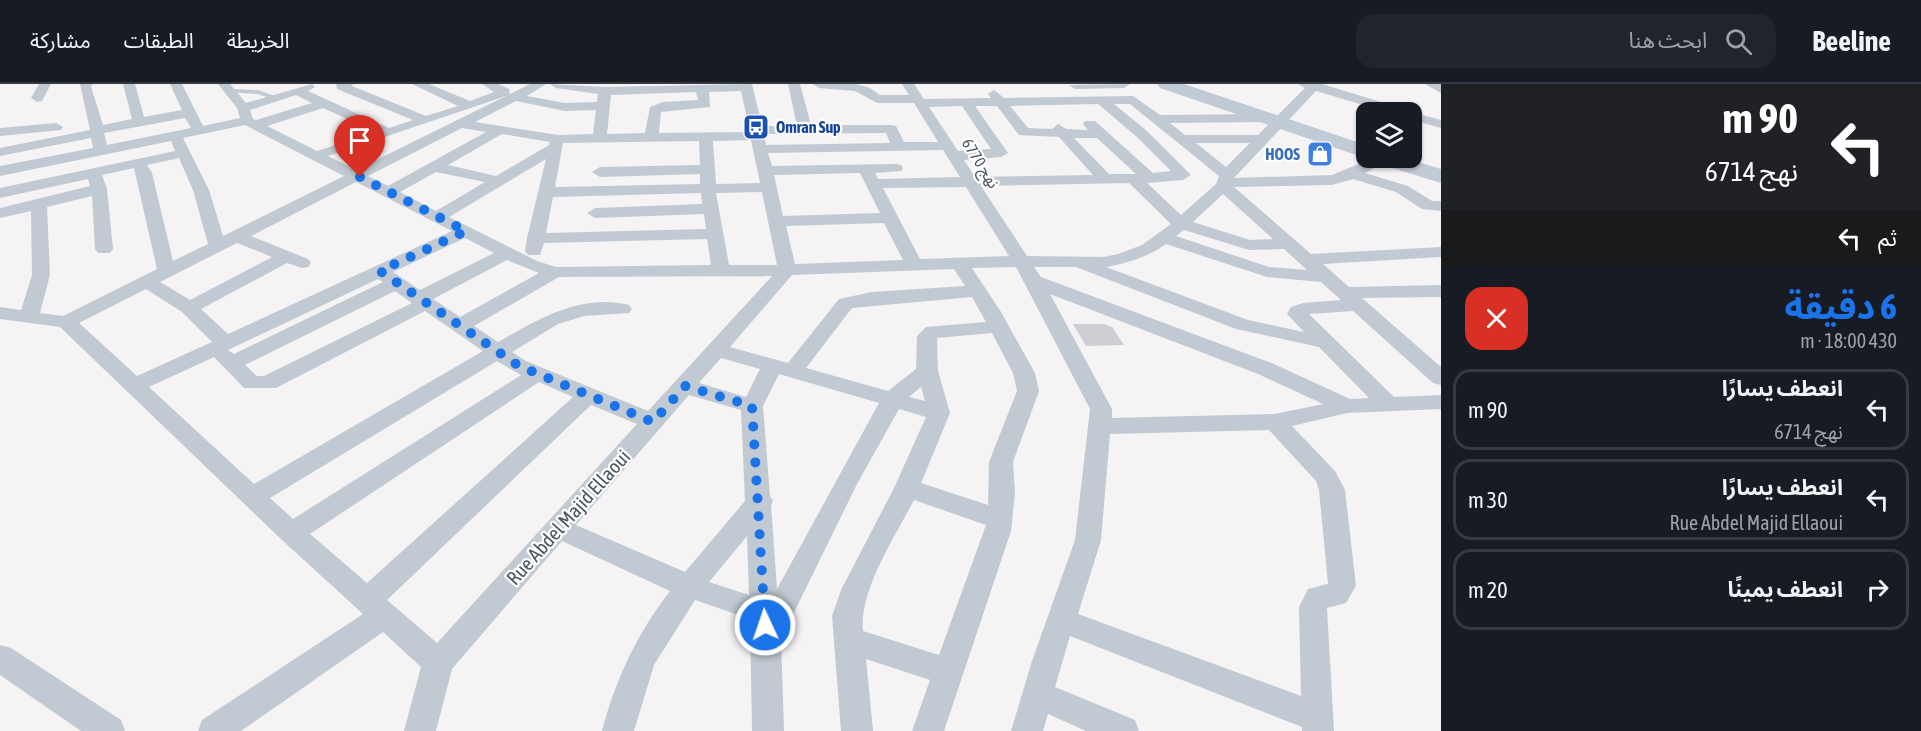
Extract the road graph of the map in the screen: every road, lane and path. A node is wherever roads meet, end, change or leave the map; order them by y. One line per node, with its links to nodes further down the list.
1 (45, 84): 27 (street)
2 (102, 84): 13 (street)
3 (129, 84): 47 (street)
4 (176, 84): 39 (street)
5 (319, 84): 23 (street)
6 (418, 84): 38 (street)
7 (488, 84): 38 (street)
8 (540, 84): 26 (street)
9 (794, 84): 51 (street)
10 (819, 84): 40 (street)
11 (1124, 84): 17 (street)
12 (1166, 84): 46 (street)
13 (86, 85): 50 (street)
14 (341, 85): 45 (street)
15 (562, 85): 24 (street); 32 (street)
16 (1311, 85): 35 (street); 46 (street)
17 (1057, 86)
18 (227, 87): 28 (lane); 42 (street)
19 (632, 87): 24 (street); 41 (street)
20 (1011, 87): 34 (street)
21 (747, 89): 41 (street); 60 (street)
22 (956, 89): 25 (street)
23 (297, 91): 28 (street); 36 (street)
24 (606, 91): 37 (street)
25 (915, 94): 33 (street); 40 (street); 67 (street, نهج 6770)
26 (514, 97): 32 (street); 48 (street)
27 (37, 98)
28 (276, 98): 42 (street)
29 (1101, 100): 31 (street); 43 (street); 84 (street)
30 (1032, 101): 31 (street); 34 (street); 56 (street)
31 (1068, 101): 57 (street)
32 (538, 102): 37 (street)
33 (966, 102): 34 (street); 67 (street)
34 (1001, 102): 56 (street)
35 (1366, 102)
36 (324, 103): 42 (street); 55 (street)
37 (604, 105): 66 (street)
38 (470, 106): 45 (street)
39 (190, 113): 47 (street); 54 (street)
40 (884, 114): 51 (street); 64 (street)
41 (706, 115): 59 (street); 59 (street); 60 (street); 76 (street)
42 (248, 118): 54 (street); 71 (street)
43 (1158, 119): 46 (street); 61 (street)
44 (1422, 119): 49 (street)
45 (425, 120): 55 (street)
46 (1270, 120): 62 (street); 65 (street)
47 (139, 122): 50 (street)
48 (461, 124): 52 (street); 81 (street)
49 (1441, 124)
50 (97, 128): 53 (street); 68 (street); 69 (street)
51 (805, 130): 60 (street)
52 (498, 131): 63 (street); 73 (street)
53 (0, 132)
54 (198, 132): 58 (street)
55 (387, 132): 71 (street)
56 (1063, 134): 57 (street); 83 (street)
57 (1099, 134): 84 (street)
58 (176, 136): 69 (street); 70 (street)
59 (652, 137): 66 (street)
60 (758, 138): 64 (street); 85 (street)
61 (1183, 139): 62 (street); 88 (street)
62 (1260, 139): 88 (street)
63 (557, 143): 66 (street); 86 (street); 94 (street)
64 (899, 147): 67 (street)
65 (1356, 149)
66 (602, 151): 76 (street); 91 (street)
67 (952, 151): 87 (street, نهج 6770)
68 (0, 152)
69 (94, 153): 77 (street); 78 (street)
70 (184, 153): 72 (street); 112 (street)
71 (318, 155): 81 (street)
72 (138, 163): 78 (street); 124 (street)
73 (435, 167): 86 (street); 93 (street)
74 (1365, 168): 79 (street)
75 (1416, 168): 80 (street)
76 (706, 169): 90 (street)
77 (0, 171)
78 (93, 172): 89 (street); 92 (street)
79 (1353, 174): 88 (street); 97 (street)
80 (1441, 176)
81 (360, 177): 93 (street); 107 (street)
82 (869, 177): 85 (street); 87 (street); 101 (street)
83 (1104, 178): 84 (street); 87 (street)
84 (1141, 178): 103 (street)
85 (767, 179): 90 (street); 102 (street)
86 (499, 181): 100 (street)
87 (970, 181): 123 (street, نهج 6770)
88 (1225, 181): 103 (street); 111 (street)
89 (99, 189): 95 (street); 113 (street)
90 (708, 189): 91 (street); 96 (street)
91 (598, 191): 94 (street); 99 (street)
92 (0, 192)
93 (389, 192): 100 (street)
94 (547, 192): 110 (street)
95 (39, 204): 98 (street); 137 (street)
96 (712, 209): 99 (street); 105 (street)
97 (1437, 209)
98 (0, 213)
99 (596, 213): 106 (street)
100 (437, 217): 104 (street)
101 (890, 218): 102 (street); 120 (street)
102 (776, 221): 121 (street)
103 (1181, 224): 109 (street); 111 (street)
104 (466, 231): 115 (street); 127 (street)
105 (716, 234): 108 (street); 122 (street)
106 (593, 235): 108 (street); 110 (street)
107 (238, 237): 112 (street); 134 (street)
108 (637, 237): 126 (street)
109 (1163, 237): 117 (street); 128 (street)
110 (536, 238): 119 (street)
111 (1288, 244): 116 (street)
112 (218, 247): 124 (street)
113 (104, 249)
114 (1441, 252): 116 (street)
115 (507, 253): 119 (street); 133 (street)
116 (1308, 260): 128 (street)
117 (1075, 261): 123 (street); 141 (street)
118 (960, 264): 120 (street); 123 (street); 130 (street)
119 (531, 265): 125 (street)
120 (915, 267): 121 (street)
121 (787, 270): 122 (street); 143 (street, Rue Abdel Majid Ellaoui)
122 (722, 271): 126 (street)
123 (1028, 271): 159 (street); 163 (street, نهج 6770)
124 (167, 272): 129 (street)
125 (555, 272): 126 (street); 139 (street)
126 (633, 273)
127 (388, 277): 133 (street); 142 (street); 147 (street)
128 (1326, 277): 132 (street)
129 (147, 282): 134 (street); 138 (street)
130 (977, 291): 140 (street); 148 (street)
131 (1441, 291): 132 (street)
132 (1350, 299): 141 (street); 145 (street)
133 (422, 301): 139 (street); 147 (street)
134 (189, 308): 142 (street)
135 (622, 309): 144 (street)
136 (0, 313): 137 (street)
137 (28, 317): 138 (street)
138 (66, 322): 152 (street)
139 (459, 326): 144 (street)
140 (999, 327): 149 (street); 167 (street)
141 (1328, 343): 157 (street)
142 (221, 346): 147 (street); 152 (street)
143 (717, 350): 148 (street); 153 (street, Rue Abdel Majid Ellaoui)
144 (496, 351): 150 (street); 165 (street)
145 (1414, 355): 146 (street); 151 (street)
146 (1441, 355)
147 (231, 364)
148 (783, 368): 155 (street); 158 (street)
149 (927, 371): 155 (street); 160 (street)
150 (537, 374): 154 (street); 169 (street)
151 (1441, 378)
152 (134, 386): 165 (street)
153 (685, 386): 158 (street); 161 (street, Rue Abdel Majid Ellaoui)
154 (588, 395): 161 (street); 171 (street)
155 (893, 399): 160 (street); 173 (street)
156 (1441, 402): 157 (street)
157 (1388, 404): 159 (street)
158 (752, 406): 166 (street)
159 (1347, 406): 162 (street)
160 (939, 413): 164 (street)
161 (653, 422): 168 (street, Rue Abdel Majid Ellaoui)
162 (1275, 422): 163 (street); 179 (street)
163 (1101, 426): 172 (street, نهج 6770)
164 (907, 488): 167 (street); 174 (street)
165 (252, 497): 169 (street)
166 (760, 501): 170 (street); 173 (street)
167 (999, 519): 177 (street)
168 (558, 528): 170 (street); 176 (street, Rue Abdel Majid Ellaoui)
169 (291, 533): 171 (street)
170 (690, 587): 173 (street); 183 (street)
171 (375, 609): 176 (street); 181 (street)
172 (1061, 620): 178 (street, نهج 6770); 179 (street)
173 (765, 625): 184 (street)
174 (849, 640): 177 (street); 185 (street)
175 (0, 658): 180 (street)
176 (438, 663): 182 (street)
177 (948, 672): 186 (street)
178 (1037, 694): 187 (street, نهج 6770); 188 (street)
179 (1318, 724)
180 (109, 731)
181 (214, 731)
182 (420, 731)
183 (618, 731)
184 (768, 731)
185 (857, 731)
186 (928, 731)
187 (1028, 731)
188 (1123, 731)

